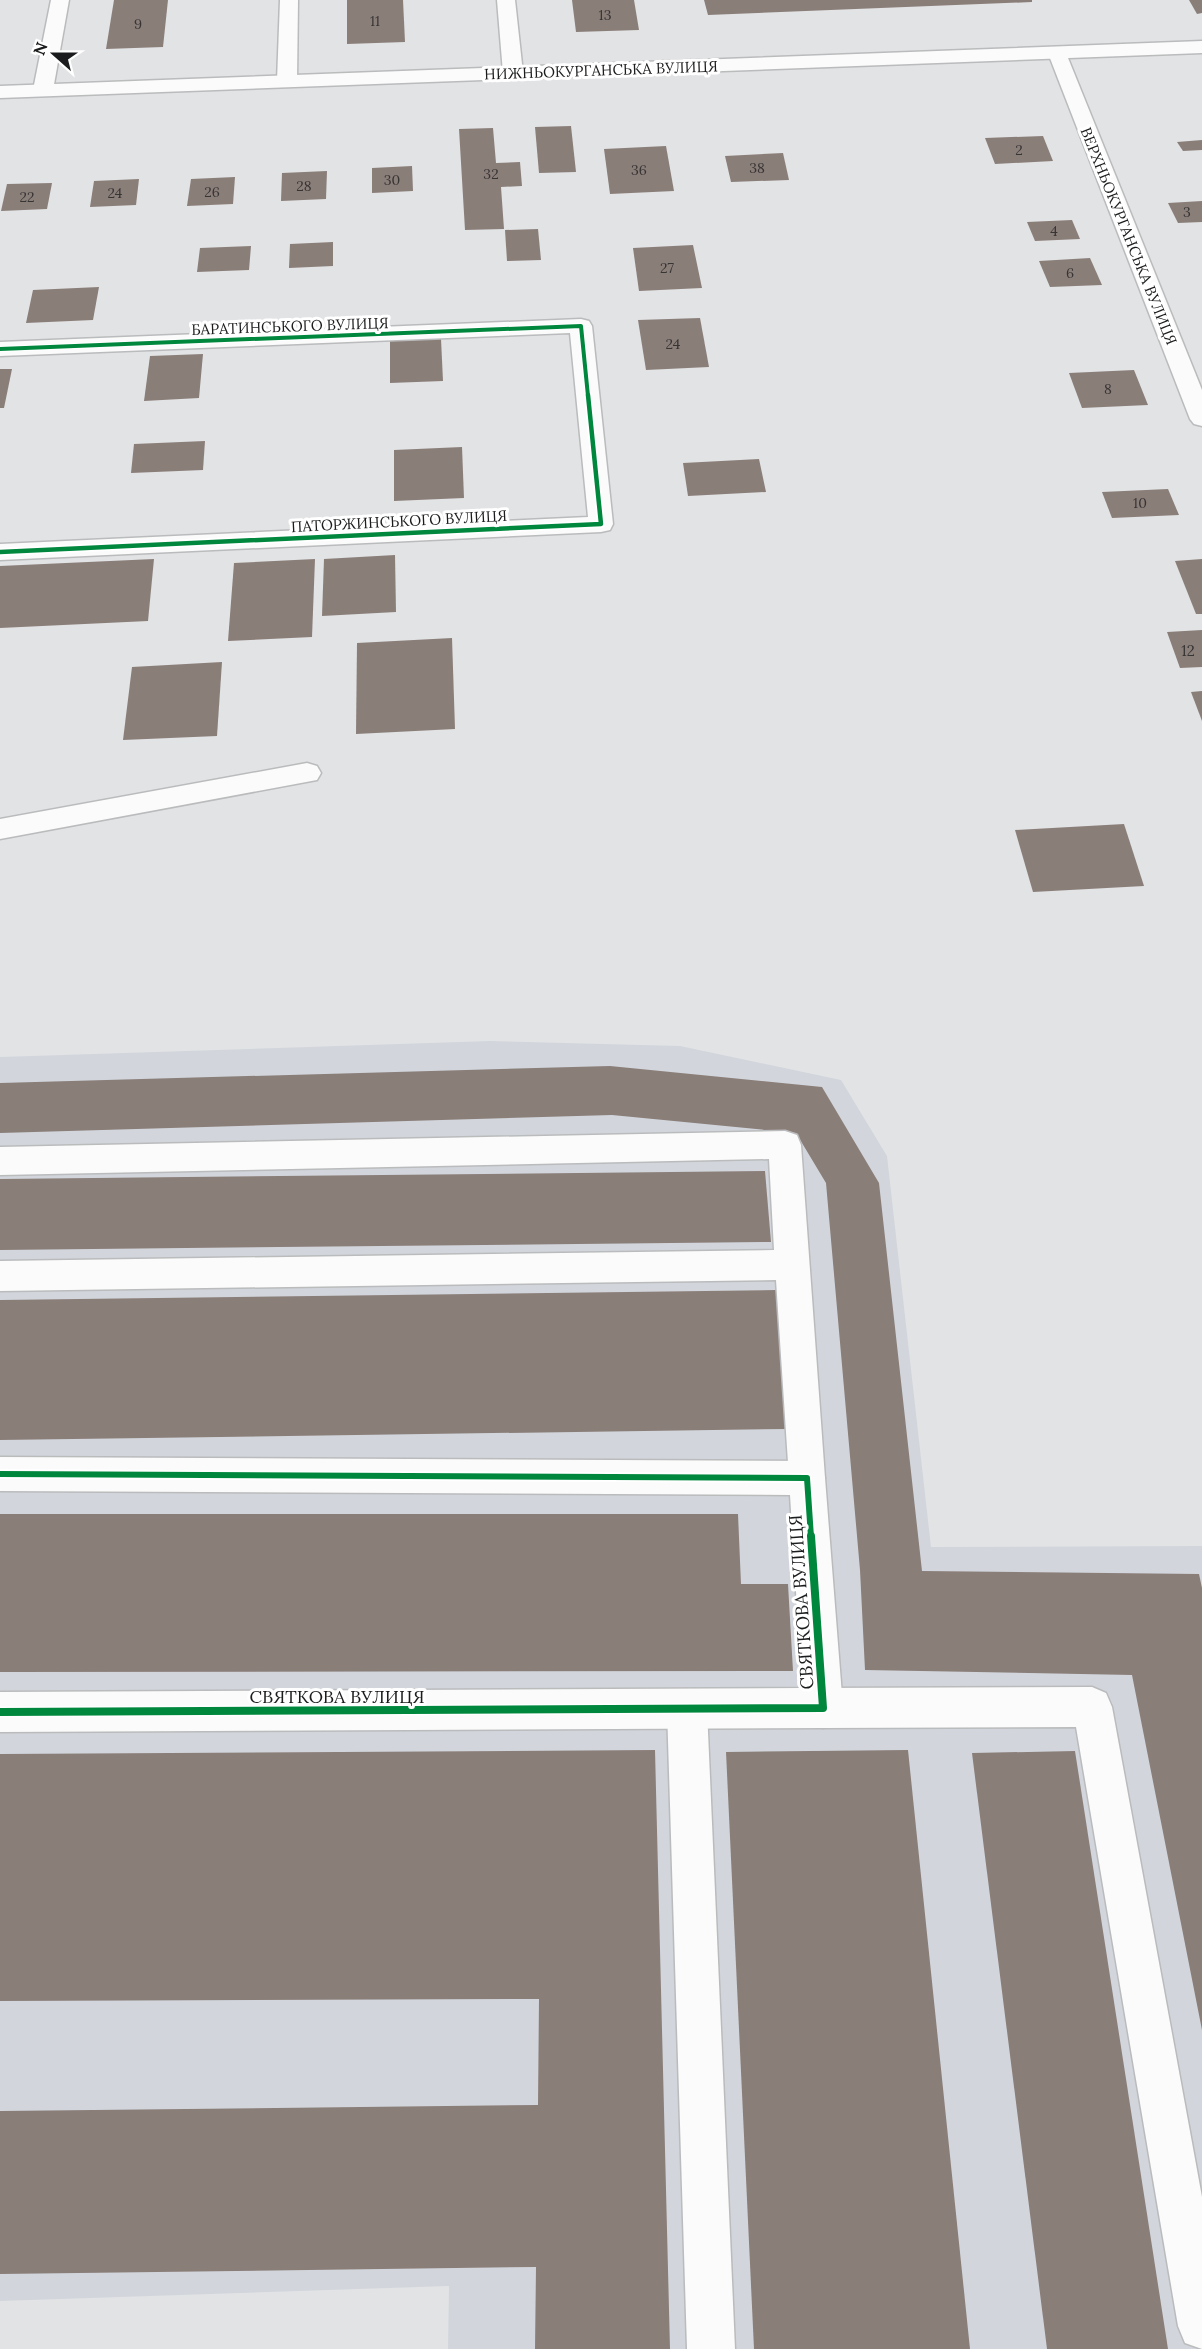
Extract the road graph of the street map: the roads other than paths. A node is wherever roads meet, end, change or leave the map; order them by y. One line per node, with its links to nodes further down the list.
1 (60, 0): 8 (street)
2 (290, 0): 7 (street)
3 (506, 0): 6 (street)
4 (1202, 47): 5 (street, НИЖНЬОКУРГАНСЬКА ВУЛИЦЯ)
5 (1057, 53): 6 (street, НИЖНЬОКУРГАНСЬКА ВУЛИЦЯ); 12 (street, ВЕРХНЬОКУРГАНСЬКА ВУЛИЦЯ)
6 (513, 73): 7 (street, НИЖНЬОКУРГАНСЬКА ВУЛИЦЯ)
7 (287, 81): 8 (street, НИЖНЬОКУРГАНСЬКА ВУЛИЦЯ)
8 (43, 90): 9 (street, НИЖНЬОКУРГАНСЬКА ВУЛИЦЯ)
9 (0, 92)
10 (581, 326): 11 (street, БАРАТИНСЬКОГО ВУЛИЦЯ); 13 (street, ПАТОРЖИНСЬКОГО ВУЛИЦЯ)
11 (0, 349)
12 (1202, 419)
13 (0, 552)
14 (307, 773): 15 (street)
15 (0, 829)
16 (0, 1161): 17 (street, СВЯТКОВА ВУЛИЦЯ)
17 (792, 1265): 18 (street); 20 (street, СВЯТКОВА ВУЛИЦЯ)
18 (0, 1275)
19 (0, 1474): 20 (street)
20 (807, 1478): 21 (street, СВЯТКОВА ВУЛИЦЯ)
21 (823, 1708): 22 (street, СВЯТКОВА ВУЛИЦЯ); 24 (street)
22 (687, 1709): 23 (street, СВЯТКОВА ВУЛИЦЯ); 25 (street)
23 (0, 1712)
24 (1202, 2326)
25 (711, 2349)

